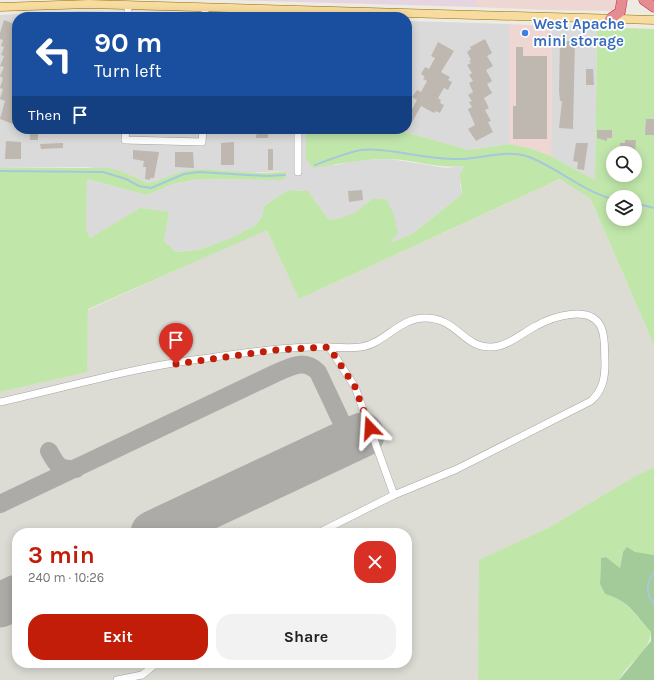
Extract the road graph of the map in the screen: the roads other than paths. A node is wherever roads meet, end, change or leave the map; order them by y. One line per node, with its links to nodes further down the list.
1 (622, 0): 12 (highway)
2 (644, 0): 6 (highway)
3 (89, 2): 4 (main road); 5 (main road)
4 (128, 5): 7 (main road); 8 (street)
5 (0, 7)
6 (654, 7)
7 (205, 8): 9 (street); 10 (main road)
8 (128, 12)
9 (205, 12)
10 (268, 12)
11 (412, 16): 12 (main road)
12 (610, 19): 13 (main road)
13 (654, 20)
14 (126, 134): 15 (street)
15 (202, 134)
16 (298, 134): 17 (street)
17 (298, 172)
18 (329, 347): 19 (street); 20 (street); 20 (street)
19 (0, 402)
20 (394, 495): 21 (street)
21 (328, 528)
22 (151, 668): 23 (street)
23 (117, 680)

